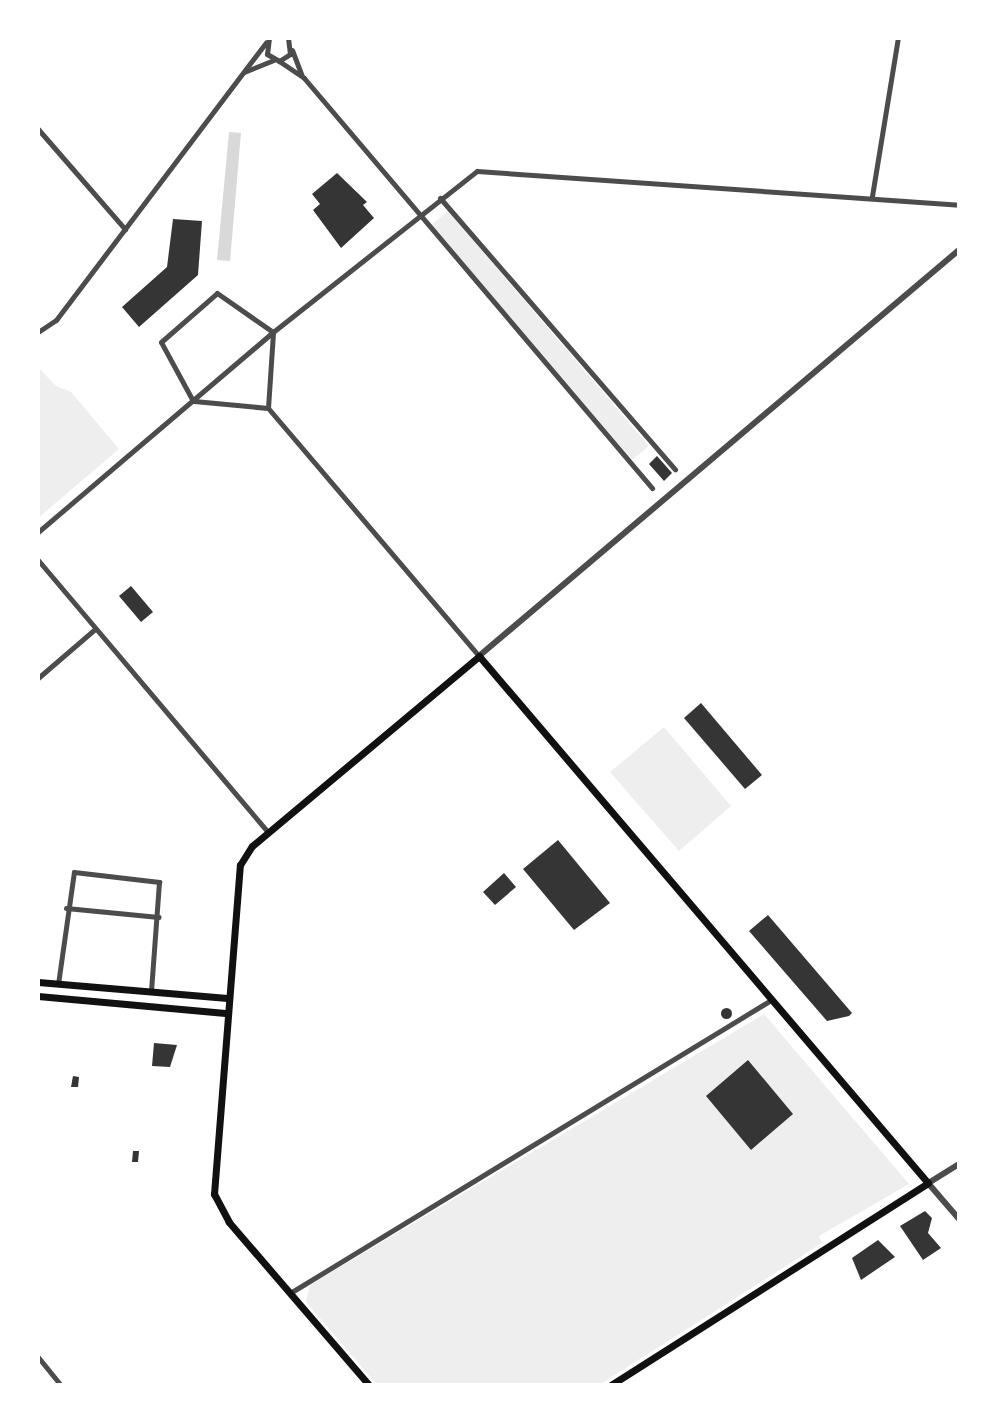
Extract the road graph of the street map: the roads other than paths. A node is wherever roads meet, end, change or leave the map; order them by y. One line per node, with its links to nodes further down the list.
1 (898, 38): 8 (street)
2 (268, 40): 4 (street); 5 (street)
3 (290, 43): 4 (street); 6 (street)
4 (276, 60): 5 (street); 6 (street)
5 (240, 75): 12 (street)
6 (304, 78): 11 (street)
7 (38, 129): 12 (street)
8 (872, 196): 9 (street); 10 (street)
9 (440, 198): 11 (street); 18 (street)
10 (959, 205)
11 (419, 215): 15 (street); 19 (street)
12 (125, 229): 14 (street)
13 (959, 250): 23 (street)
14 (38, 332)
15 (273, 332): 16 (street); 16 (street); 17 (street)
16 (193, 401): 17 (street); 20 (street)
17 (268, 408): 23 (street)
18 (675, 469)
19 (652, 488)
20 (38, 532)
21 (38, 560): 22 (street)
22 (95, 629): 24 (street); 25 (street)
23 (479, 656): 25 (main road); 33 (main road)
24 (38, 678)
25 (268, 832): 32 (main road)
26 (66, 908): 27 (street); 27 (street); 29 (street)
27 (159, 917): 30 (street)
28 (38, 982): 29 (main road)
29 (58, 984): 30 (main road)
30 (151, 992): 32 (main road)
31 (38, 996): 34 (main road)
32 (227, 998): 34 (main road)
33 (771, 1000): 36 (main road); 38 (street)
34 (225, 1013): 38 (main road)
35 (959, 1164): 36 (street)
36 (928, 1183): 37 (street); 42 (main road)
37 (959, 1219)
38 (290, 1293): 41 (main road)
39 (38, 1357): 40 (street)
40 (61, 1385)
41 (369, 1385)
42 (611, 1385)

